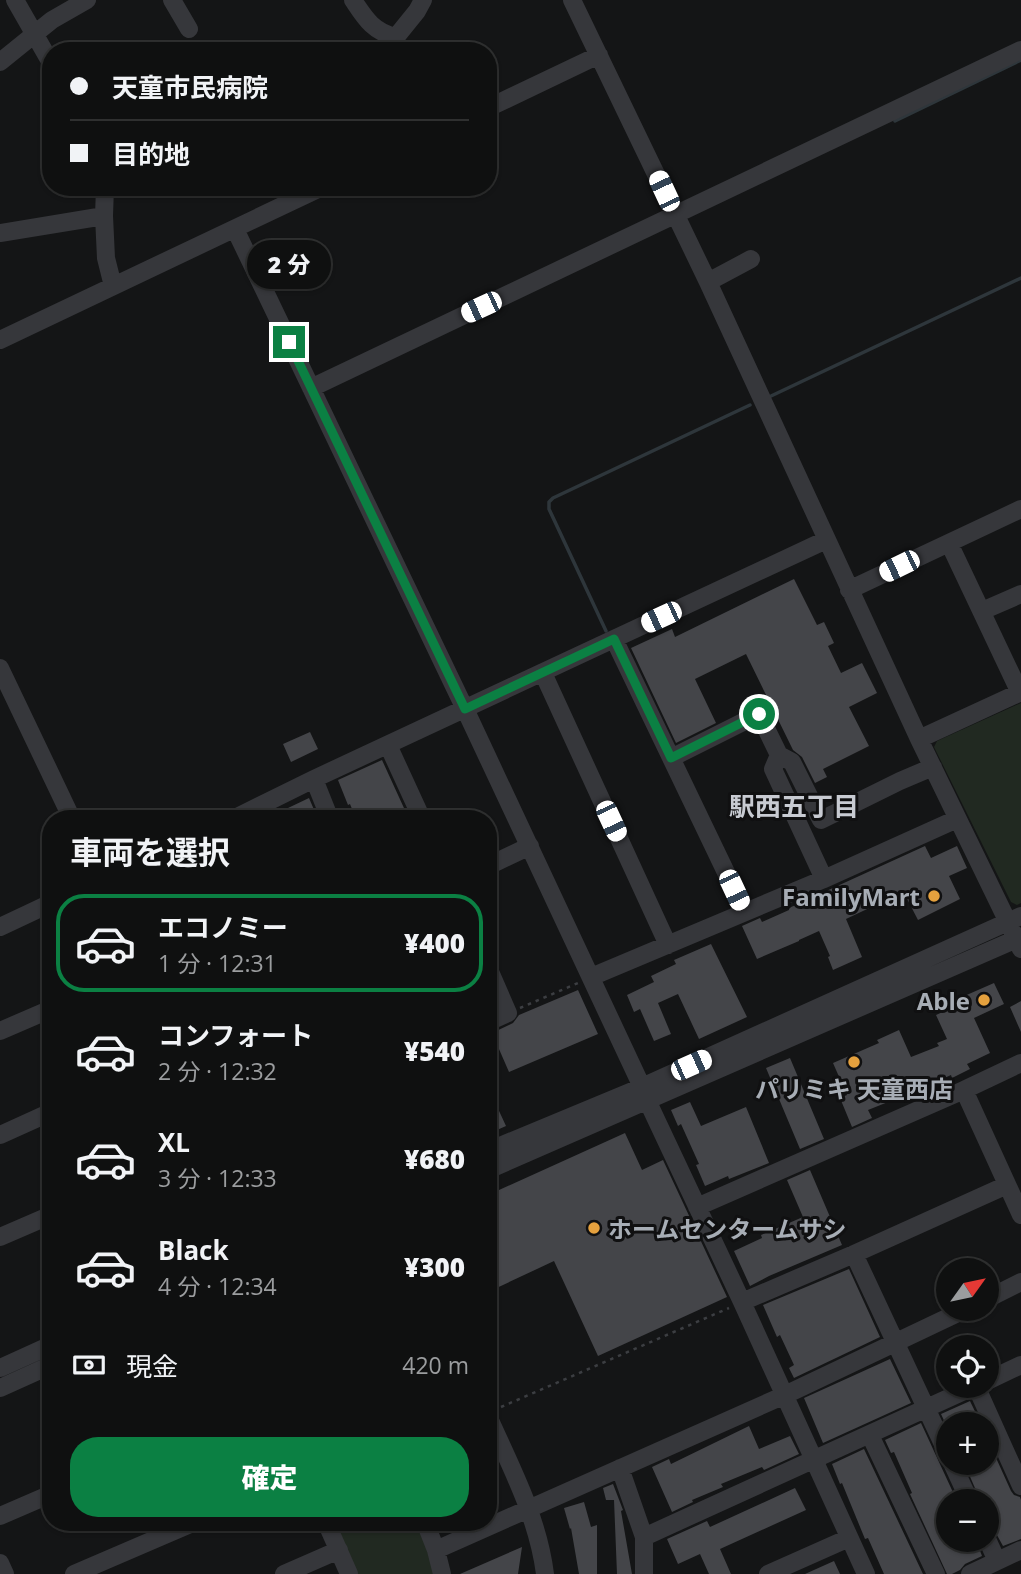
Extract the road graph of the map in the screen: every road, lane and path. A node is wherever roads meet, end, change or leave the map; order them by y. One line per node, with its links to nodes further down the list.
1 (15, 0): 8 (street)
2 (87, 0): 8 (street)
3 (172, 0): 7 (street)
4 (353, 0): 9 (street)
5 (423, 0): 10 (street)
6 (572, 0): 13 (street)
7 (189, 29)
8 (33, 34): 11 (street); 14 (street)
9 (397, 42)
10 (401, 42)
11 (42, 48)
12 (1021, 50): 18 (street)
13 (599, 55): 15 (street); 18 (street)
14 (0, 62)
15 (497, 104)
16 (105, 196): 19 (street)
17 (303, 196): 20 (street)
18 (675, 214): 23 (street); 26 (street)
19 (104, 216): 21 (street); 24 (street)
20 (235, 229): 24 (street); 26 (street)
21 (0, 233)
22 (751, 259): 23 (street)
23 (708, 282): 28 (street)
24 (113, 286): 25 (street)
25 (0, 340)
26 (311, 388): 37 (street)
27 (1021, 509): 29 (street)
28 (826, 540): 30 (street); 33 (street)
29 (949, 543): 30 (street); 32 (street)
30 (849, 590): 38 (street)
31 (1021, 594): 32 (street)
32 (982, 611): 36 (street)
33 (614, 639): 35 (street); 41 (street)
34 (0, 668): 44 (street)
35 (543, 673): 37 (street); 57 (street)
36 (1021, 692): 38 (street)
37 (465, 709): 39 (street); 49 (street)
38 (919, 739): 42 (street)
39 (388, 745): 43 (street); 47 (street)
40 (779, 755): 41 (street); 42 (street); 51 (street)
41 (671, 758): 53 (street)
42 (933, 767): 48 (street)
43 (314, 779): 45 (street); 46 (street)
44 (68, 810)
45 (251, 810)
46 (326, 810)
47 (418, 810)
48 (957, 819): 51 (street); 54 (street)
49 (530, 846): 50 (street); 58 (street)
50 (497, 862)
51 (824, 879): 53 (street)
52 (42, 907): 55 (street)
53 (745, 912): 57 (street)
54 (1014, 919): 56 (street); 66 (street)
55 (0, 927)
56 (1019, 942): 66 (street)
57 (668, 944): 58 (street)
58 (591, 978): 61 (path); 66 (street)
59 (497, 988): 61 (street)
60 (42, 1013): 63 (street)
61 (508, 1013): 62 (street)
62 (497, 1018)
63 (0, 1031)
64 (1021, 1063): 65 (street)
65 (964, 1090): 71 (street); 72 (street)
66 (644, 1093): 69 (street); 70 (street); 72 (street)
67 (42, 1116): 68 (street)
68 (0, 1135)
69 (497, 1148)
70 (497, 1166)
71 (1007, 1185): 73 (street); 76 (street)
72 (697, 1207): 79 (street)
73 (1021, 1215)
74 (42, 1219): 75 (street)
75 (0, 1237)
76 (854, 1254): 79 (street); 81 (street)
77 (1021, 1282): 78 (street)
78 (999, 1293)
79 (743, 1303): 88 (street); 92 (path)
80 (941, 1321): 81 (street)
81 (896, 1343): 88 (street); 91 (street)
82 (42, 1349): 84 (street)
83 (1021, 1365): 86 (street)
84 (0, 1368)
85 (42, 1369): 87 (street)
86 (999, 1375)
87 (0, 1388)
88 (785, 1395): 96 (street); 97 (street)
89 (950, 1398): 91 (street)
90 (981, 1398): 98 (street)
91 (927, 1409): 94 (street); 95 (street)
92 (497, 1410)
93 (497, 1417): 100 (street)
94 (936, 1429)
95 (870, 1435): 96 (street); 124 (street)
96 (813, 1460): 107 (street); 108 (street)
97 (620, 1468): 100 (street); 107 (street)
98 (1021, 1486)
99 (42, 1498): 101 (street)
100 (529, 1509): 102 (street); 121 (street)
101 (0, 1516)
102 (497, 1523)
103 (174, 1531): 117 (street)
104 (330, 1531): 109 (street)
105 (429, 1531): 110 (street)
106 (479, 1531): 110 (street)
107 (644, 1537): 122 (street)
108 (849, 1538): 115 (street); 123 (street)
109 (339, 1550): 118 (street); 119 (street)
110 (436, 1550): 120 (street)
111 (1021, 1550): 113 (street)
112 (993, 1552): 113 (street)
113 (997, 1561): 125 (street)
114 (0, 1563): 116 (street)
115 (771, 1573)
116 (5, 1574)
117 (74, 1574)
118 (284, 1574)
119 (349, 1574)
120 (442, 1574)
121 (545, 1574)
122 (644, 1574)
123 (866, 1574)
124 (936, 1574)
125 (970, 1574)

